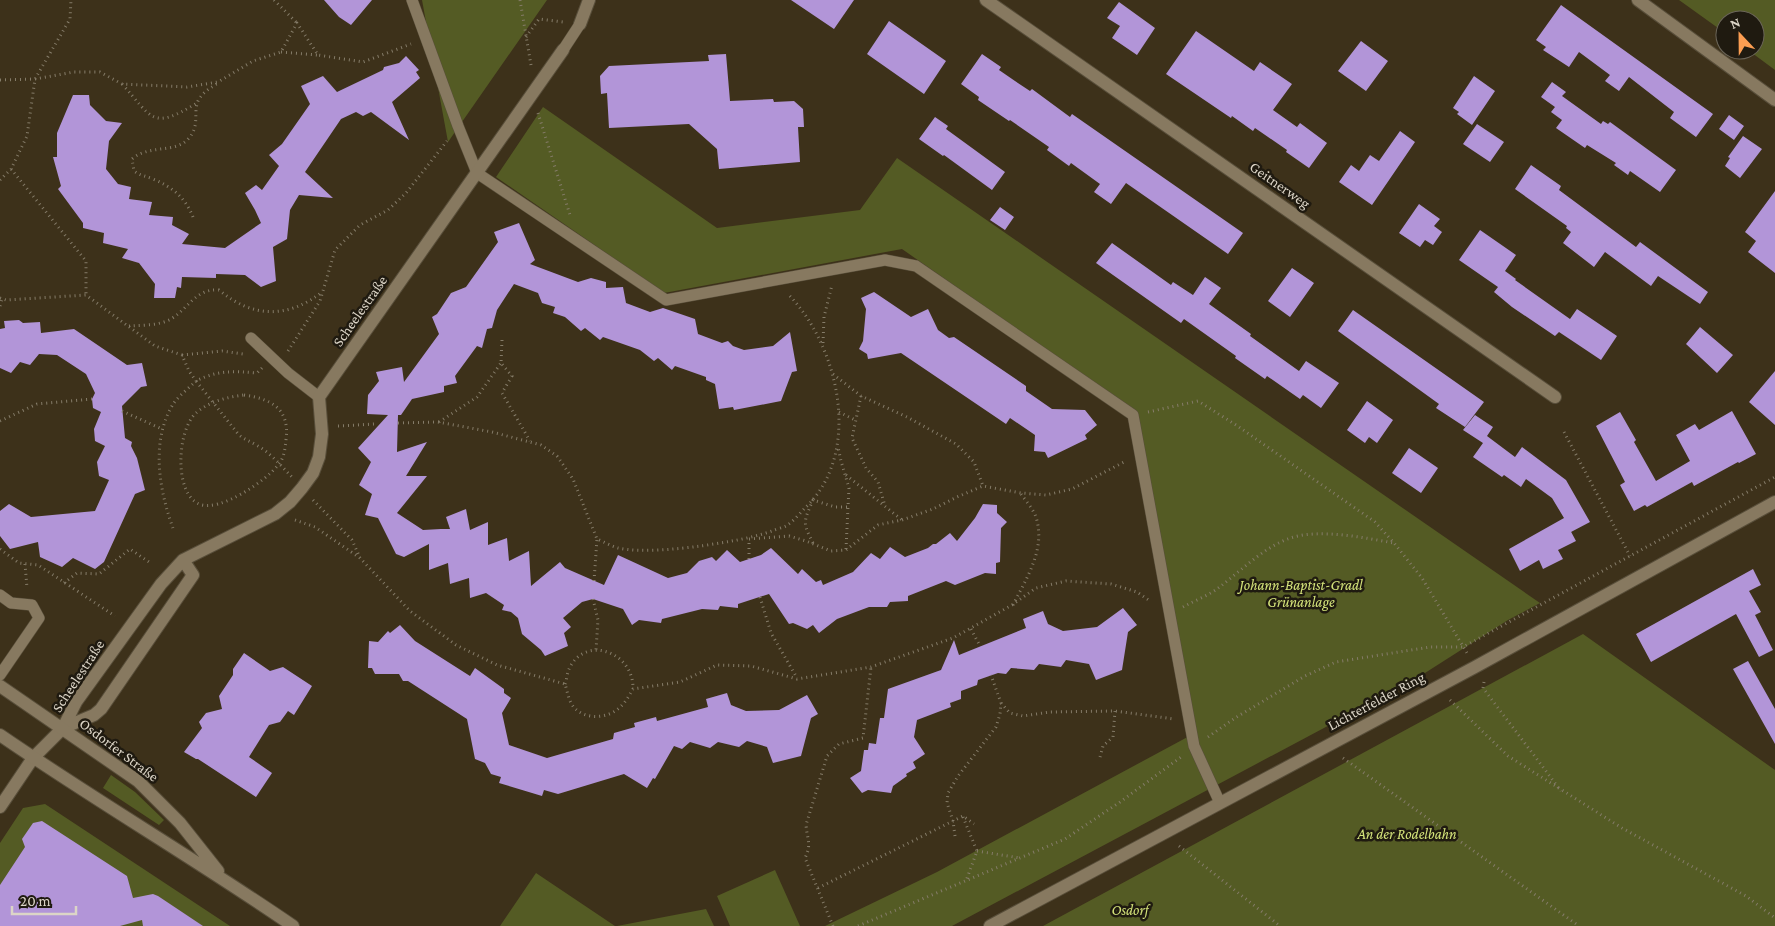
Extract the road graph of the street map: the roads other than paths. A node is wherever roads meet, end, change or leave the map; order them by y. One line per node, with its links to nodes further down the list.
1 (412, 0): 8 (lane)
2 (589, 0): 5 (street)
3 (986, 0): 11 (street, Geitnerweg)
4 (1638, 0): 7 (street)
5 (580, 24): 6 (lane)
6 (563, 50): 8 (street, Scheelestraße)
7 (1775, 100)
8 (477, 172): 10 (street, Scheelestraße); 20 (lane)
9 (251, 338): 10 (lane)
10 (319, 397): 13 (street, Scheelestraße)
11 (1555, 397)
12 (1775, 502): 20 (street, Lichterfelder Ring)
13 (183, 560): 17 (street, Scheelestraße); 17 (street, Scheelestraße)
14 (0, 596): 15 (lane)
15 (0, 675)
16 (2, 691): 17 (street, Osdorfer Straße)
17 (63, 728): 19 (street); 22 (street, Osdorfer Straße)
18 (0, 735): 19 (street, Osdorfer Straße)
19 (33, 758): 21 (street); 22 (street, Osdorfer Straße)
20 (1220, 803): 24 (street, Lichterfelder Ring)
21 (0, 807)
22 (224, 879): 23 (street, Osdorfer Straße)
23 (293, 926)
24 (990, 926)

